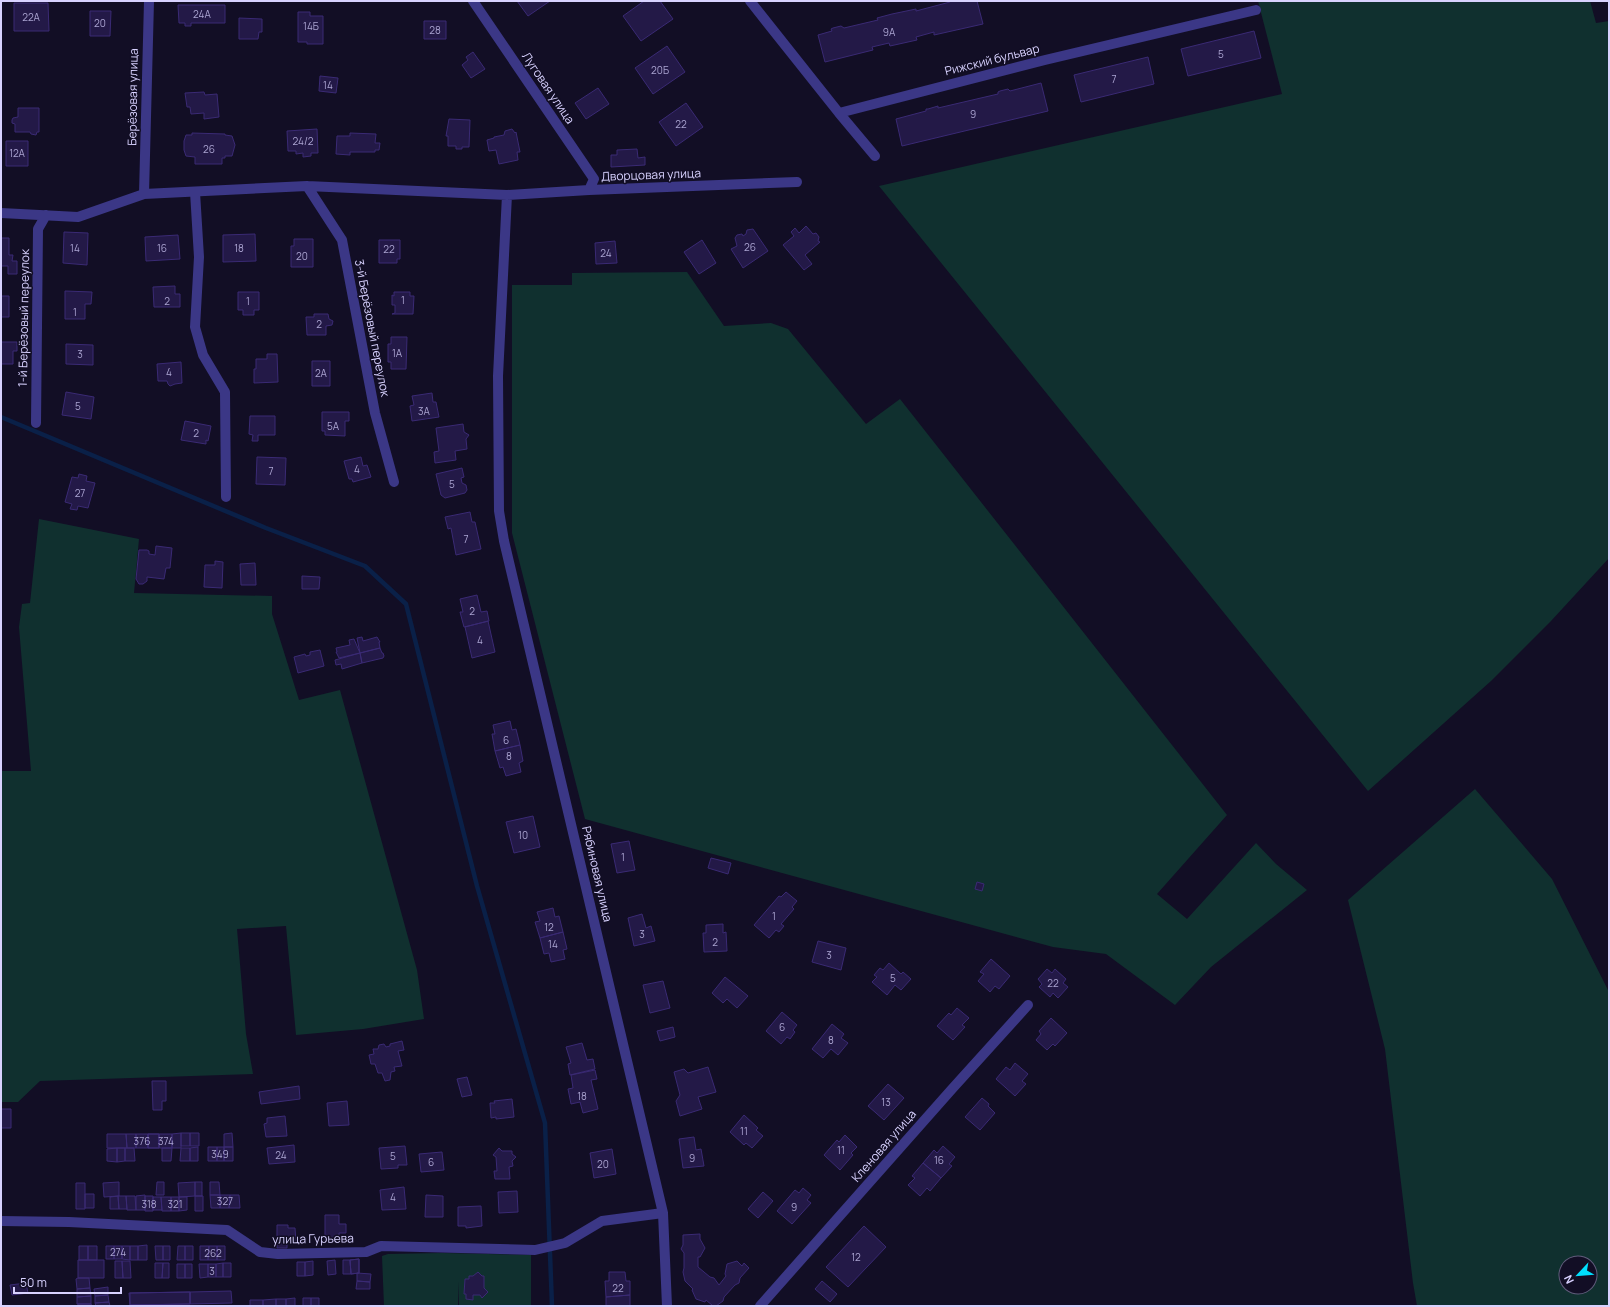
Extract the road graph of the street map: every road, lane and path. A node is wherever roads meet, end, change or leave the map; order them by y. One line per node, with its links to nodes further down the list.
1 (148, 1): 11 (street, Берёзовая улица)
2 (473, 1): 9 (street, Луговая улица)
3 (750, 1): 5 (street)
4 (1256, 10): 5 (street, Рижский бульвар)
5 (839, 113): 6 (street)
6 (875, 156)
7 (796, 182): 9 (street, Дворцовая улица)
8 (307, 186): 10 (street); 12 (street, Дворцовая улица); 16 (street, 3-й Берёзовый переулок)
9 (589, 190): 12 (street, Дворцовая улица)
10 (196, 192): 11 (street); 17 (street)
11 (144, 194): 14 (street)
12 (507, 195): 19 (street, Рябиновая улица)
13 (1, 213): 14 (street)
14 (46, 215): 15 (street, 1-й Берёзовый переулок)
15 (36, 423)
16 (394, 482)
17 (226, 497)
18 (1028, 1005): 22 (street, Кленовая улица)
19 (663, 1213): 20 (street, улица Гурьева); 21 (street, Рябиновая улица)
20 (1, 1221)
21 (667, 1306)
22 (760, 1306)

